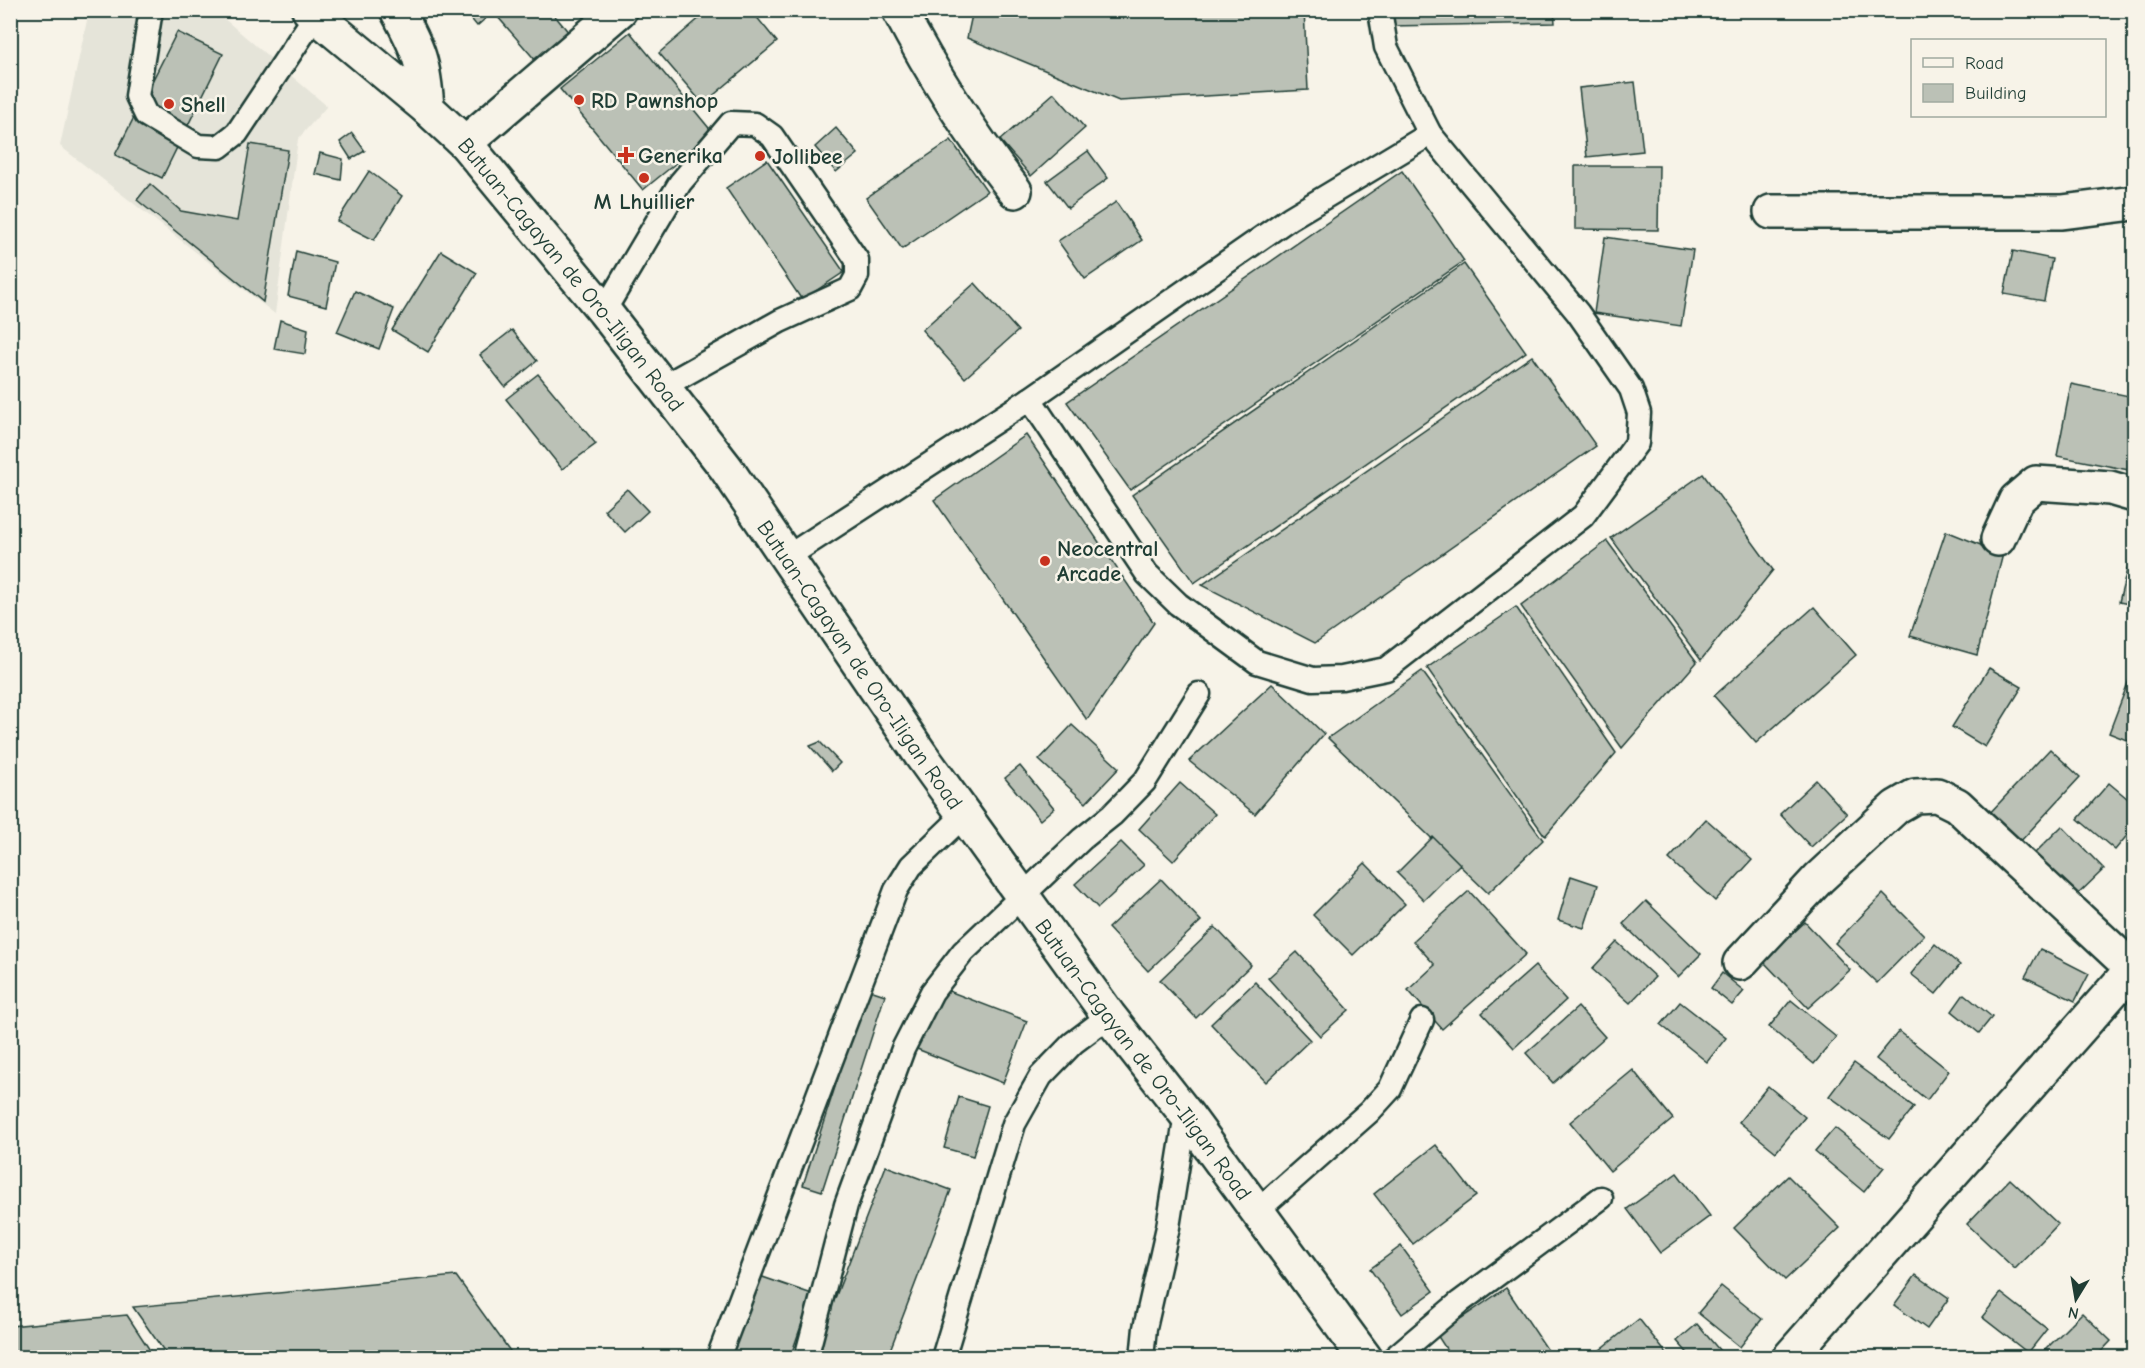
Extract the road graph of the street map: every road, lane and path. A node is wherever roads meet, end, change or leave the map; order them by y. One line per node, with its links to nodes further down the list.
1 (151, 10): 6 (lane)
2 (397, 10): 7 (main road)
3 (620, 10): 9 (main road)
4 (899, 10): 10 (main road)
5 (1380, 10): 8 (lane)
6 (312, 13): 7 (main road, Butuan-Cagayan de Oro-Iligan Road)
7 (427, 108): 9 (main road, Butuan-Cagayan de Oro-Iligan Road)
8 (1430, 134): 15 (lane); 15 (lane)
9 (465, 143): 13 (main road, Butuan-Cagayan de Oro-Iligan Road)
10 (1015, 191)
11 (2134, 203): 12 (main road)
12 (1771, 212)
13 (604, 311): 14 (main road, Butuan-Cagayan de Oro-Iligan Road); 14 (lane)
14 (664, 386): 18 (main road, Butuan-Cagayan de Oro-Iligan Road)
15 (1030, 399): 18 (lane)
16 (2134, 495): 17 (main road)
17 (1998, 539)
18 (787, 557): 20 (main road, Butuan-Cagayan de Oro-Iligan Road)
19 (1199, 694): 21 (lane)
20 (965, 814): 21 (main road, Butuan-Cagayan de Oro-Iligan Road); 29 (lane)
21 (1023, 895): 24 (main road, Butuan-Cagayan de Oro-Iligan Road); 30 (lane)
22 (1740, 963): 23 (main road)
23 (2134, 968): 35 (main road)
24 (1109, 1016): 26 (main road, Butuan-Cagayan de Oro-Iligan Road); 31 (lane)
25 (1422, 1020): 28 (lane)
26 (1186, 1114): 28 (main road, Butuan-Cagayan de Oro-Iligan Road); 32 (lane)
27 (1601, 1198): 34 (lane)
28 (1257, 1211): 33 (main road, Butuan-Cagayan de Oro-Iligan Road)
29 (718, 1358)
30 (806, 1358)
31 (943, 1358)
32 (1142, 1358)
33 (1365, 1358)
34 (1394, 1358)
35 (1789, 1358)

